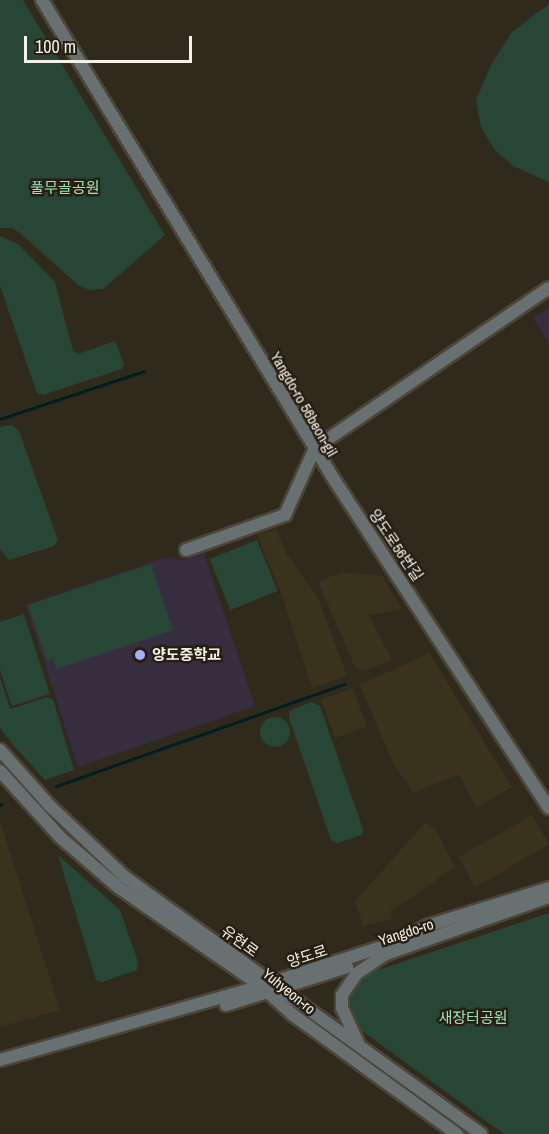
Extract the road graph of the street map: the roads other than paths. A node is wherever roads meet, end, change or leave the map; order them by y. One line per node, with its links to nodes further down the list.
1 (42, 0): 3 (street, Yangdo-ro 56beon-gil)
2 (549, 288): 3 (street)
3 (315, 448): 4 (street); 7 (street, 양도로56번길); 8 (street, Yangdo-ro 56beon-gil)
4 (186, 550)
5 (0, 750): 12 (street, 유현로)
6 (0, 771): 12 (street, Yuhyeon-ro)
7 (549, 808)
8 (549, 817)
9 (549, 888): 12 (street, 양도로)
10 (549, 897): 11 (street, Yangdo-ro)
11 (387, 953): 12 (street, Yangdo-ro); 13 (street)
12 (271, 988): 13 (street, 유현로); 14 (street, 양도로); 15 (street, 양도로); 16 (street, Yuhyeon-ro)
13 (359, 1046): 17 (street, 유현로)
14 (0, 1060)
15 (0, 1066)
16 (457, 1134)
17 (481, 1134)

